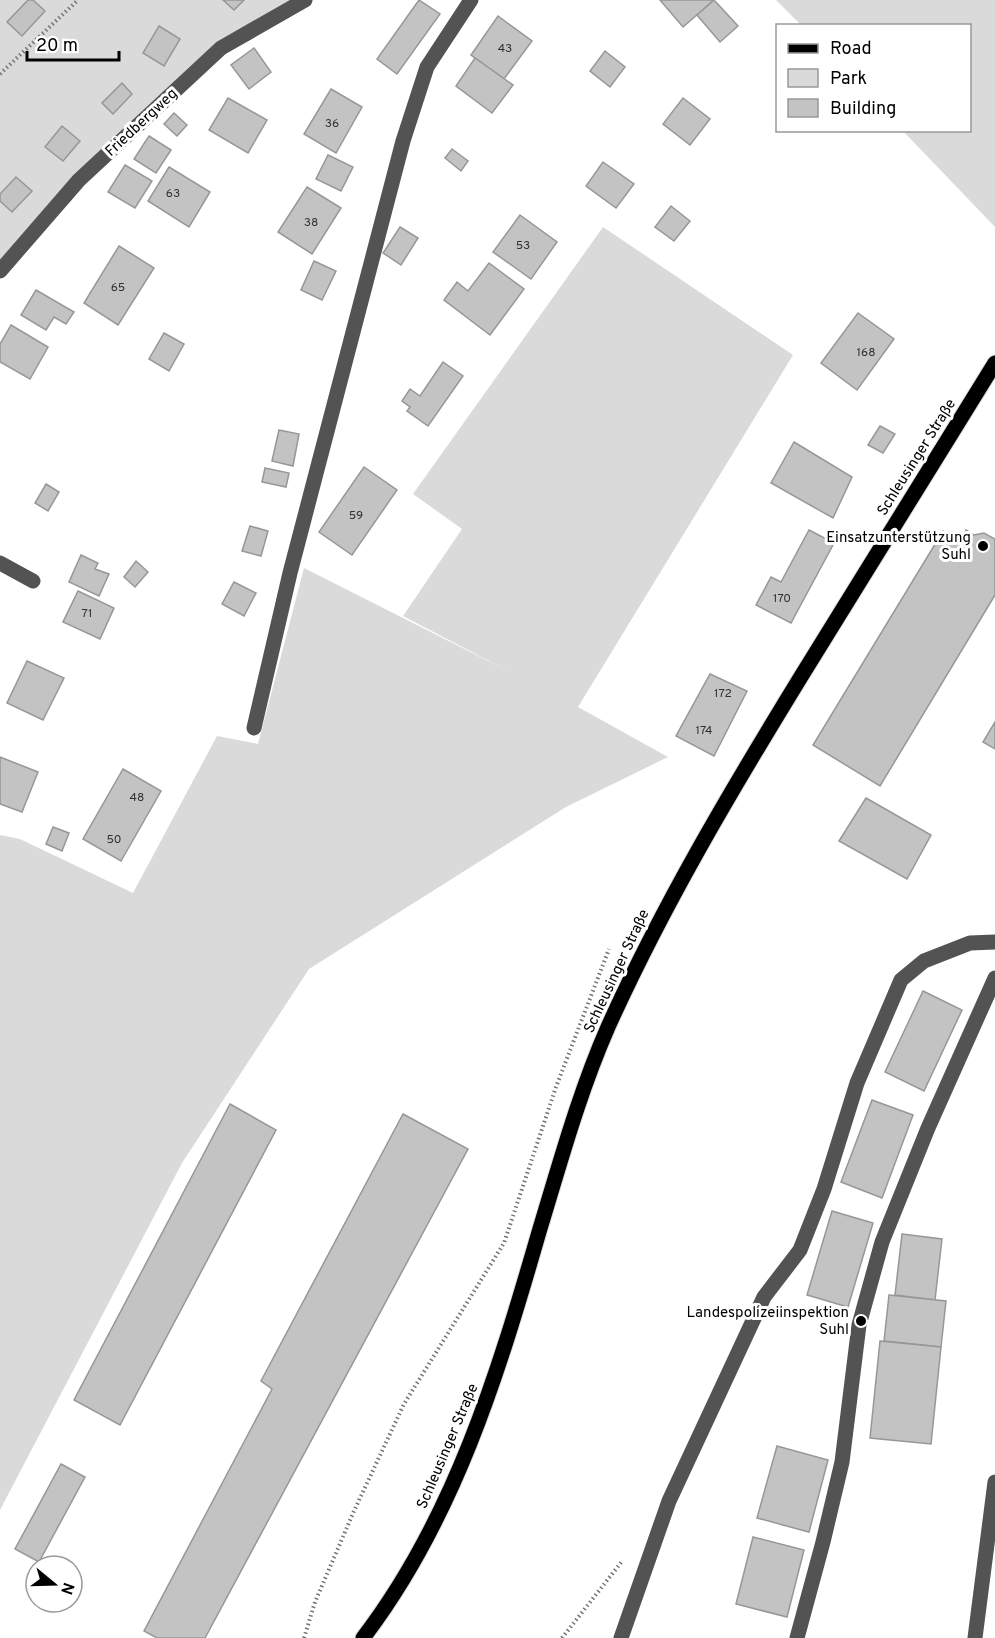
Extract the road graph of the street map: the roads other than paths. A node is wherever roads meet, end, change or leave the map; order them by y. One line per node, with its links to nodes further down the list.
1 (305, 0): 3 (street, Friedbergweg)
2 (471, 0): 7 (street)
3 (0, 271)
4 (995, 363): 12 (main road, Schleusinger Straße)
5 (0, 563): 6 (street)
6 (33, 581)
7 (254, 728)
8 (995, 942): 13 (street)
9 (993, 982): 10 (street); 14 (street)
10 (995, 1006)
11 (995, 1482): 15 (street)
12 (363, 1638)
13 (621, 1638)
14 (797, 1638)
15 (975, 1638)

